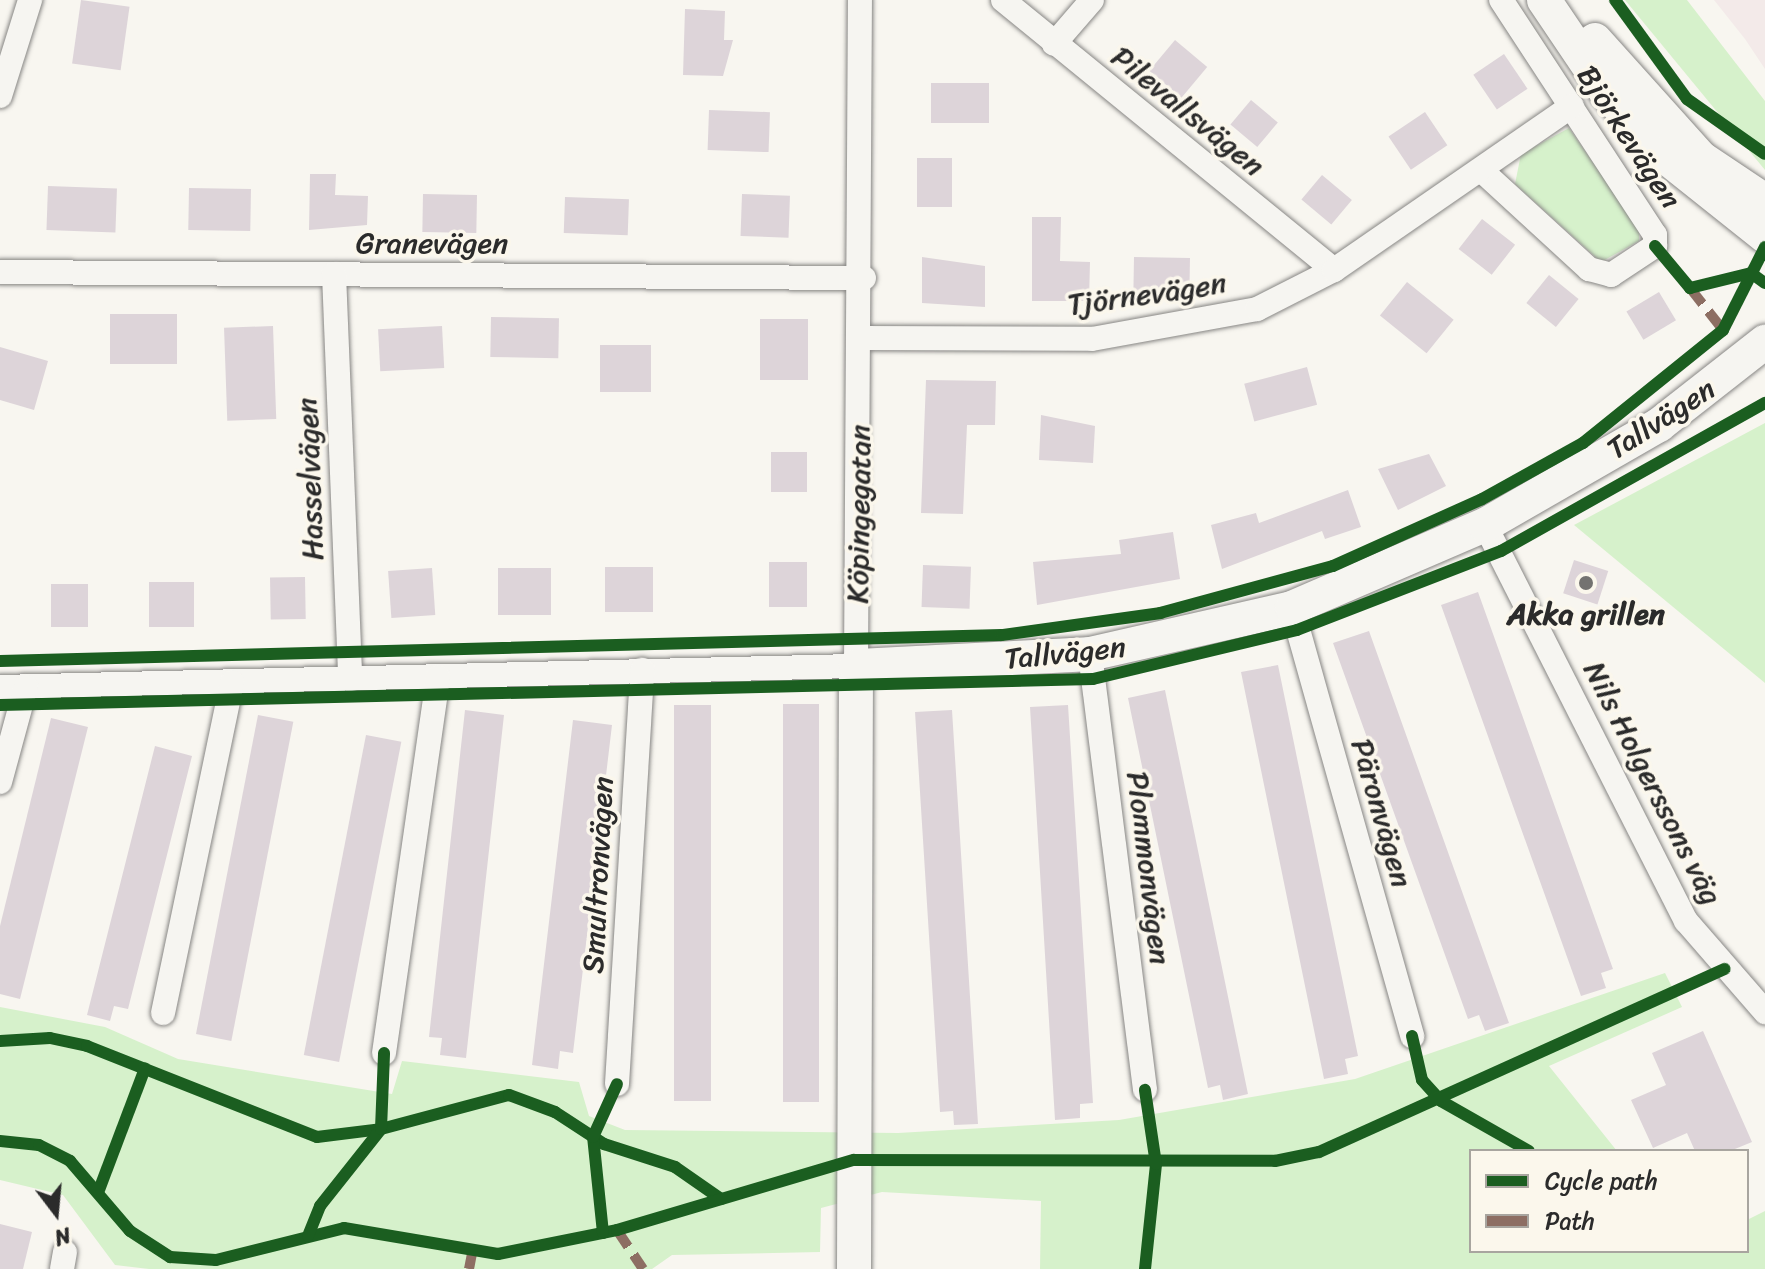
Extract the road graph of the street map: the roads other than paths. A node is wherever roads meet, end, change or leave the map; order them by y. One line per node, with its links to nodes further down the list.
1 (30, 0): 9 (street)
2 (860, 0): 17 (street, Köpingegatan)
3 (1003, 0): 8 (street, Pilevallsvägen)
4 (1092, 0): 8 (street)
5 (1501, 0): 10 (street, Björkevägen)
6 (1544, 0): 13 (street)
7 (1566, 0): 12 (street)
8 (1054, 44): 14 (street, Pilevallsvägen)
9 (0, 96)
10 (1572, 106): 11 (street, Tjörnevägen); 11 (street, Björkevägen)
11 (1481, 170): 14 (street, Tjörnevägen)
12 (1765, 201)
13 (1765, 236)
14 (1334, 270): 18 (street, Tjörnevägen)
15 (0, 272): 16 (street, Granevägen)
16 (334, 274): 17 (street, Granevägen); 26 (street, Hasselvägen)
17 (864, 278): 18 (street, Köpingegatan)
18 (862, 338): 23 (street, Köpingegatan)
19 (1765, 342): 20 (street, Tallvägen)
20 (1485, 525): 21 (street, Tallvägen); 31 (street, Nils Holgerssons väg)
21 (1292, 608): 22 (street, Tallvägen); 33 (street, Päronvägen)
22 (1090, 654): 23 (street, Tallvägen); 36 (street, Plommonvägen)
23 (856, 666): 24 (street, Tallvägen); 37 (street, Köpingegatan)
24 (642, 670): 25 (street, Tallvägen); 35 (street, Smultronvägen)
25 (438, 677): 26 (street, Tallvägen); 34 (street)
26 (350, 680): 27 (street, Tallvägen)
27 (232, 682): 28 (street, Tallvägen); 32 (street)
28 (26, 686): 29 (street, Tallvägen); 30 (street)
29 (0, 687)
30 (0, 782)
31 (1765, 1012)
32 (163, 1013)
33 (1412, 1036)
34 (384, 1053)
35 (617, 1084)
36 (1145, 1090)
37 (854, 1269)

